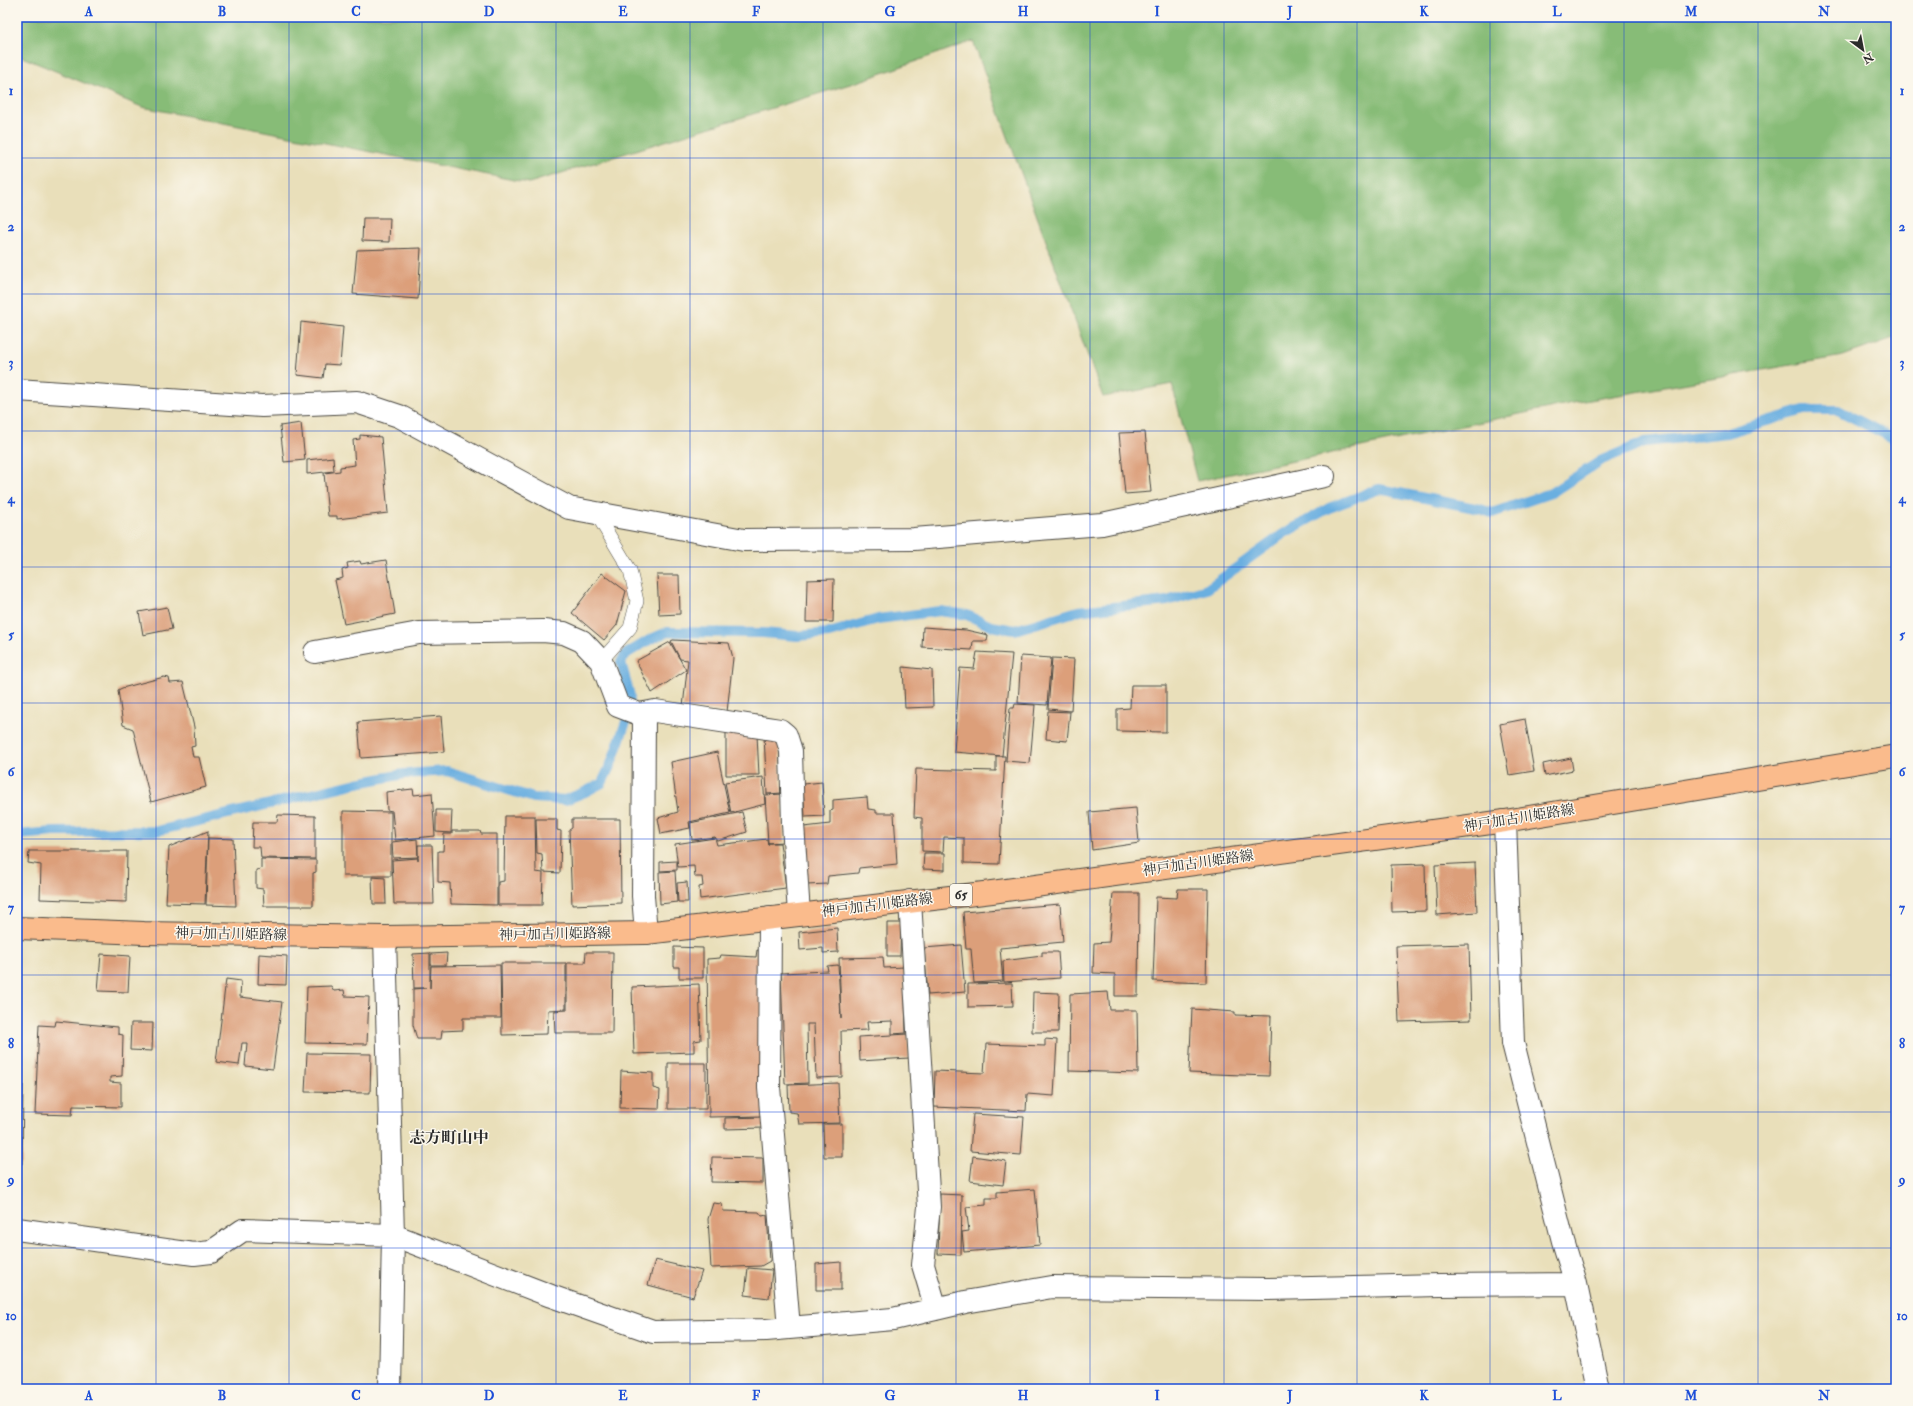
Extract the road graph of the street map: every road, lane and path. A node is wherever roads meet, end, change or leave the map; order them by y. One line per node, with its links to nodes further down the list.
1 (17, 390): 3 (street)
2 (1324, 476): 3 (street)
3 (596, 515): 5 (lane)
4 (315, 652): 5 (street)
5 (601, 661): 6 (street)
6 (644, 714): 10 (street); 13 (street)
7 (1896, 756): 8 (main road, 神戸加古川姫路線 / 65)
8 (1505, 821): 9 (main road, 神戸加古川姫路線 / 65); 17 (street)
9 (910, 901): 10 (main road, 神戸加古川姫路線 / 65); 18 (street)
10 (799, 914): 11 (main road, 神戸加古川姫路線 / 65)
11 (770, 918): 13 (main road, 神戸加古川姫路線 / 65); 19 (street)
12 (17, 928): 14 (main road, 神戸加古川姫路線 / 65)
13 (646, 932): 14 (main road, 神戸加古川姫路線 / 65)
14 (385, 936): 16 (street)
15 (17, 1229): 16 (street)
16 (393, 1235): 19 (street); 20 (street)
17 (1576, 1284): 18 (street); 21 (street)
18 (936, 1309): 19 (street)
19 (789, 1328)
20 (390, 1389)
21 (1598, 1389)

